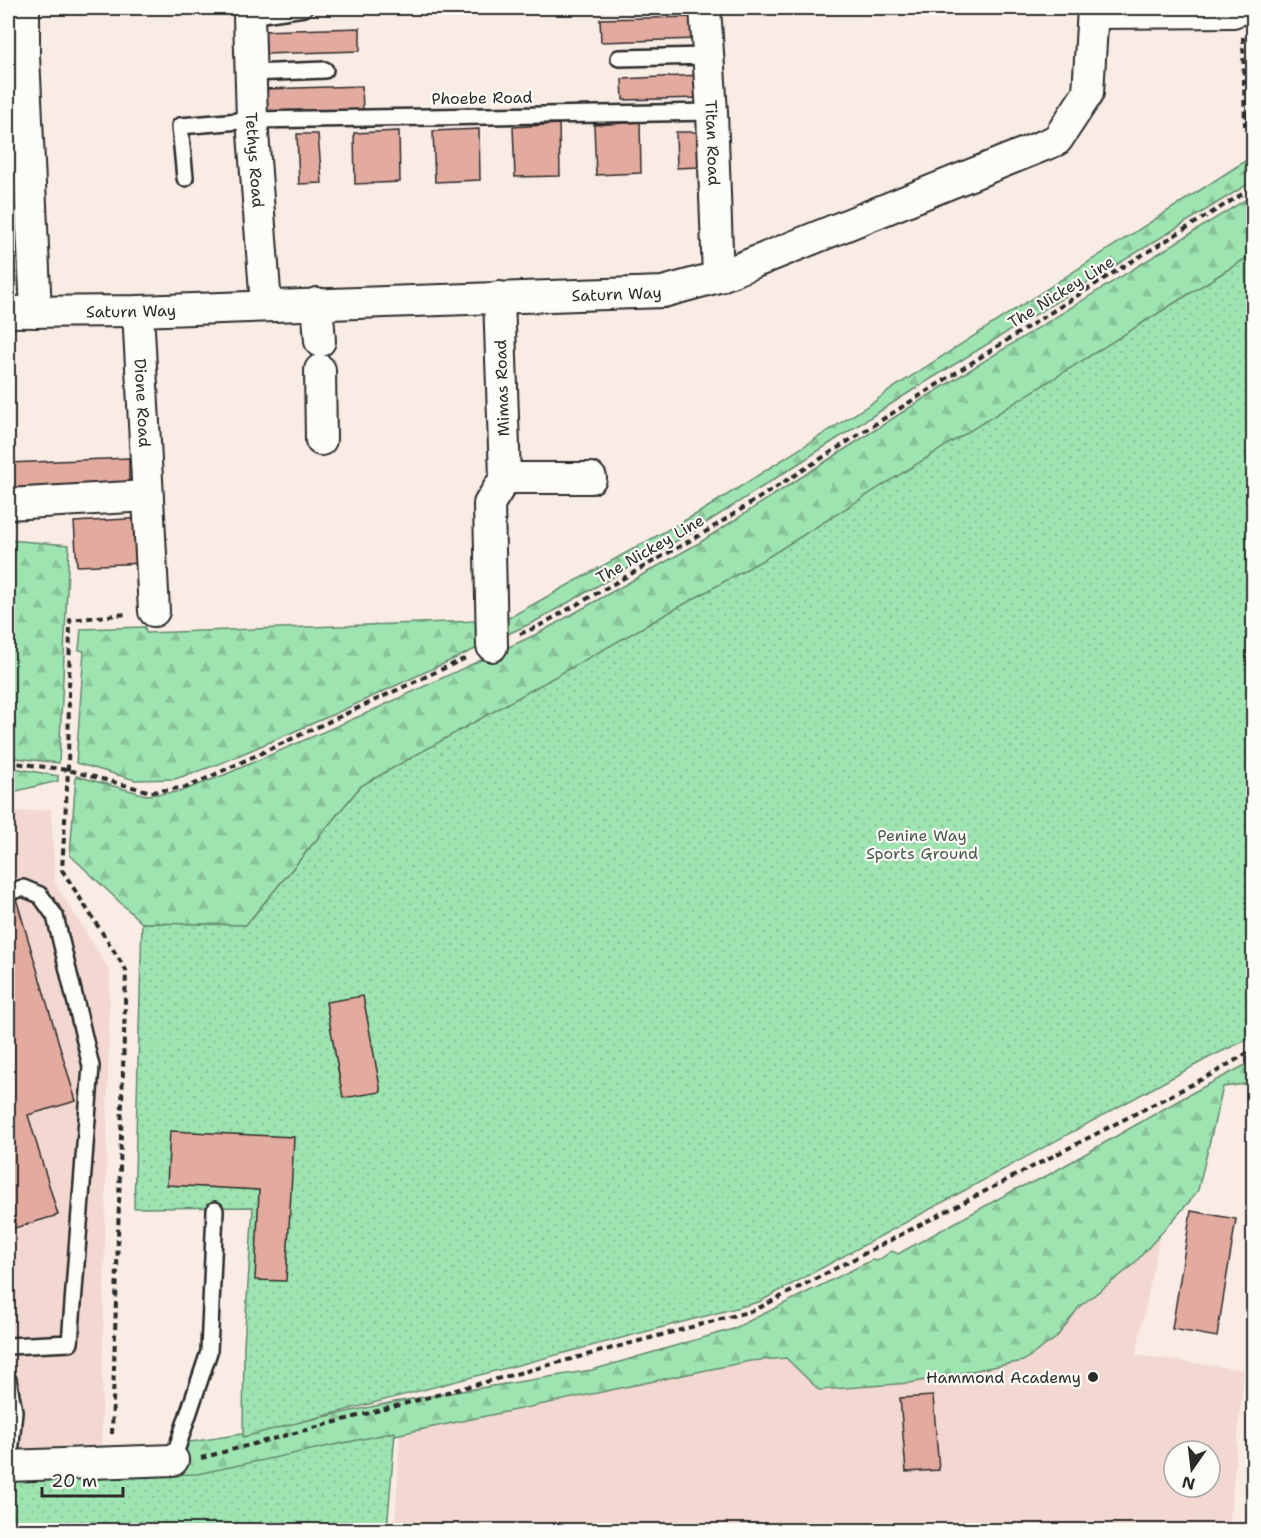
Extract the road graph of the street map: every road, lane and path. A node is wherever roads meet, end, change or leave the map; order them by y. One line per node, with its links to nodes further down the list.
1 (24, 8): 21 (street)
2 (304, 8): 6 (lane)
3 (705, 8): 7 (street, Titan Road)
4 (1244, 8): 5 (street); 13 (path)
5 (1093, 10): 16 (street, Saturn Way)
6 (249, 16): 10 (street, Tethys Road)
7 (708, 56): 8 (lane); 11 (street, Titan Road)
8 (618, 58)
9 (325, 70): 10 (lane)
10 (252, 73): 12 (street, Tethys Road)
11 (712, 112): 12 (lane, Phoebe Road); 16 (street, Titan Road)
12 (252, 120): 14 (lane, Phoebe Road); 19 (street, Tethys Road)
13 (1245, 126)
14 (185, 178)
15 (1254, 187): 28 (path, The Nickey Line)
16 (718, 277): 17 (street, Saturn Way)
17 (499, 297): 18 (street, Saturn Way); 23 (street, Mimas Road)
18 (317, 303): 19 (street, Saturn Way); 22 (street)
19 (266, 305): 20 (street, Saturn Way)
20 (138, 310): 21 (street, Saturn Way); 25 (street, Dione Road)
21 (22, 312)
22 (321, 440)
23 (504, 478): 24 (street); 28 (street)
24 (591, 478)
25 (147, 496): 26 (street); 27 (street, Dione Road)
26 (8, 504)
27 (154, 611): 30 (path)
28 (492, 646): 30 (path, The Nickey Line)
29 (8, 762): 30 (path, The Nickey Line)
30 (68, 770)
31 (8, 892): 34 (lane)
32 (1254, 1049): 36 (path)
33 (215, 1210): 36 (lane)
34 (8, 1346)
35 (8, 1380): 37 (lane)
36 (173, 1460): 37 (street)
37 (8, 1466)

